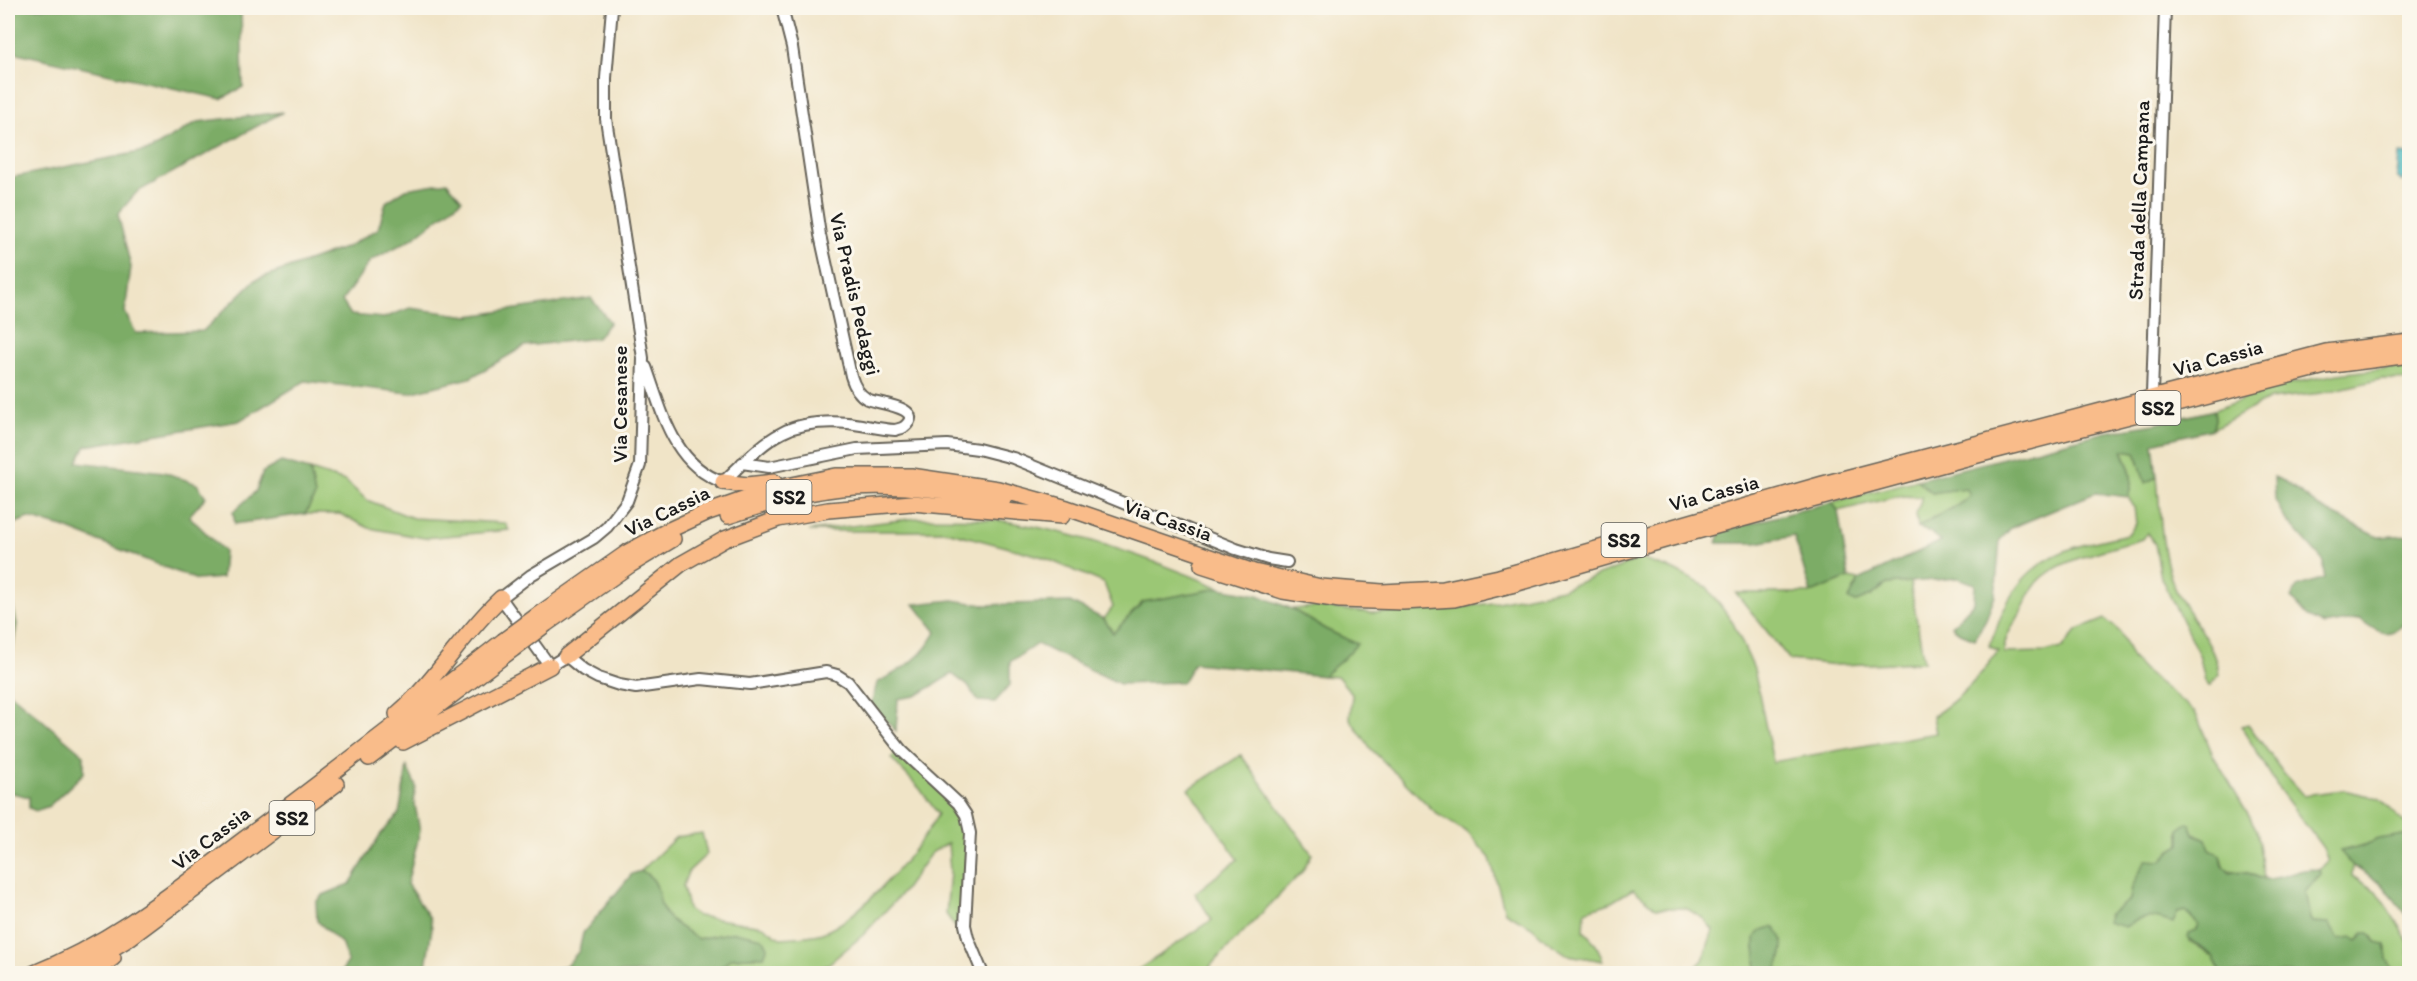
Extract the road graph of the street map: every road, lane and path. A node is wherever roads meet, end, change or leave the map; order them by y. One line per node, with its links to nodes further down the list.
1 (612, 8): 6 (street, Via Cesanese)
2 (782, 8): 10 (street, Via Pradis Pedaggi)
3 (2165, 8): 8 (street, Strada della Campana)
4 (2409, 342): 7 (highway, Via Cassia / SS2)
5 (2409, 355): 13 (highway, Via Cassia / SS2)
6 (643, 358): 12 (street); 15 (street, Via Cesanese)
7 (2206, 383): 8 (street); 9 (highway, Via Cassia / SS2)
8 (2152, 394): 9 (street)
9 (2067, 420): 11 (highway, Via Cassia / SS2)
10 (742, 463): 12 (street, Via Pradis Pedaggi); 14 (street)
11 (836, 476): 12 (highway); 16 (highway, Via Cassia / SS2)
12 (723, 482)
13 (1062, 516): 16 (highway, Via Cassia / SS2); 18 (highway)
14 (1287, 562)
15 (501, 598): 19 (street); 21 (highway)
16 (542, 619): 17 (highway, Via Cassia / SS2, bridge)
17 (508, 645): 20 (highway, Via Cassia / SS2); 21 (highway, Via Cassia / SS2)
18 (566, 656): 19 (street); 26 (street)
19 (550, 666): 20 (highway)
20 (365, 761): 22 (highway, Via Cassia / SS2)
21 (337, 770): 23 (highway, Via Cassia / SS2)
22 (157, 918): 24 (highway, Via Cassia / SS2); 25 (highway)
23 (32, 974)
24 (63, 974)
25 (91, 974)
26 (983, 974)

